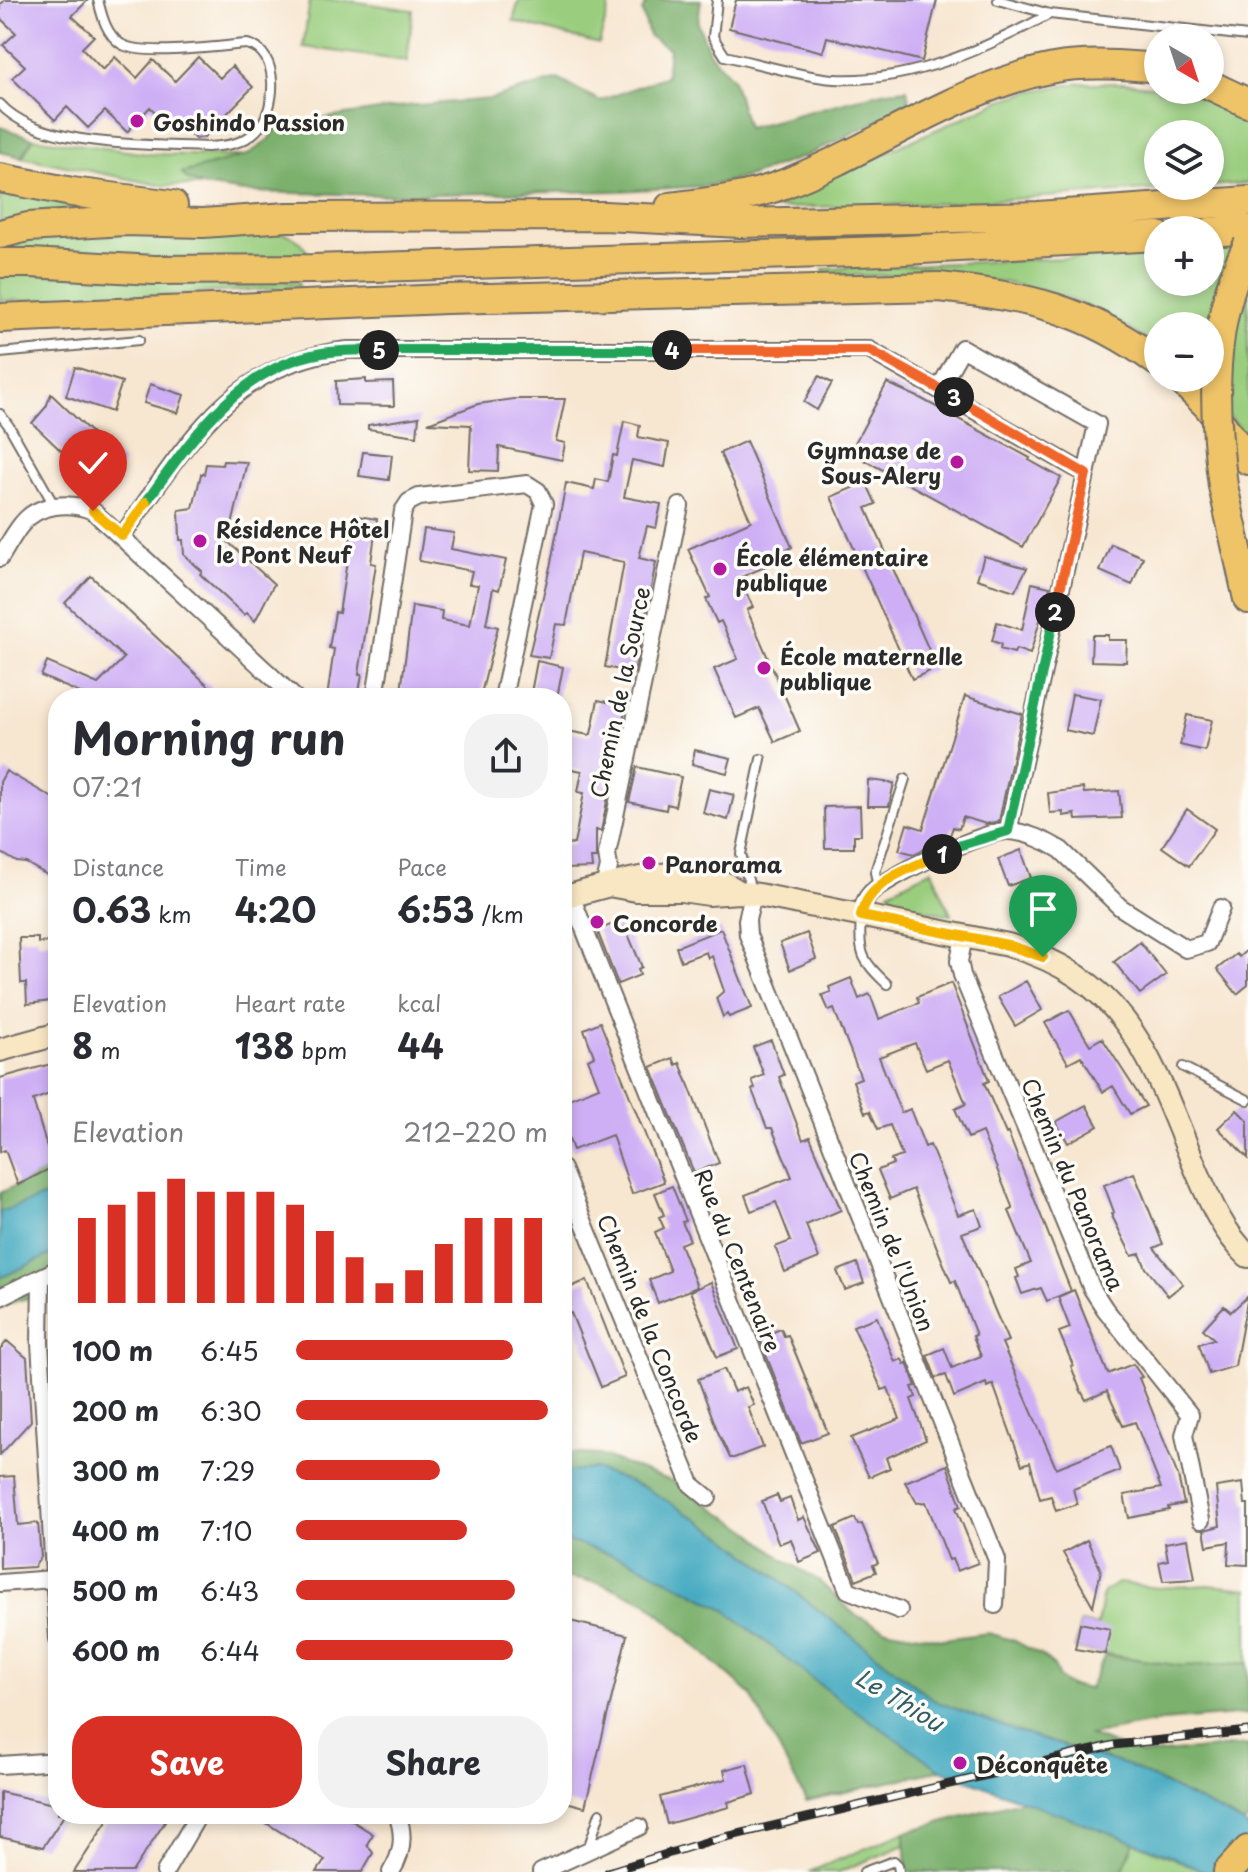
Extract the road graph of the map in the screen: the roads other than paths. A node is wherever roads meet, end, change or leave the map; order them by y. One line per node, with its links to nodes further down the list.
1 (98, 0): 9 (lane)
2 (717, 0): 4 (lane)
3 (998, 0): 4 (lane)
4 (1050, 14): 5 (lane)
5 (1248, 36)
6 (1144, 67): 12 (highway)
7 (1224, 92): 8 (highway)
8 (1248, 103)
9 (0, 104)
10 (0, 178): 13 (highway)
11 (1248, 201): 12 (highway)
12 (604, 216): 13 (highway)
13 (287, 217): 16 (highway)
14 (1248, 229): 15 (highway)
15 (1224, 231)
16 (0, 234)
17 (1144, 237): 20 (highway)
18 (1248, 245): 35 (highway, bridge)
19 (0, 263): 20 (highway)
20 (312, 269): 21 (highway)
21 (907, 289): 22 (highway); 25 (highway)
22 (4, 318)
23 (139, 340): 24 (lane)
24 (0, 353)
25 (1144, 353)
26 (939, 389): 30 (street); 30 (street); 33 (street)
27 (1194, 392): 29 (highway)
28 (0, 414): 31 (lane)
29 (1248, 460)
30 (1086, 474): 41 (street)
31 (54, 506): 33 (street); 34 (street)
32 (680, 506): 42 (street, Chemin de la Source)
33 (122, 536): 36 (street)
34 (0, 558)
35 (1248, 599)
36 (284, 688)
37 (376, 688): 38 (street)
38 (505, 688)
39 (761, 759): 44 (lane)
40 (905, 779): 43 (lane)
41 (1008, 831): 43 (street); 47 (street)
42 (609, 886): 44 (street); 45 (street)
43 (878, 887): 48 (street)
44 (746, 893): 48 (street); 65 (street, Chemin de l'Union)
45 (572, 895)
46 (572, 908): 66 (street, Rue du Centenaire)
47 (1221, 908)
48 (861, 916): 49 (street); 50 (lane)
49 (964, 937): 56 (street); 62 (street, Chemin du Panorama)
50 (887, 984)
51 (48, 1037): 52 (street)
52 (0, 1050)
53 (1183, 1067): 54 (lane)
54 (1248, 1100)
55 (572, 1193): 61 (street, Chemin de la Concorde)
56 (1246, 1247)
57 (48, 1274): 58 (street)
58 (41, 1278): 59 (street); 60 (street)
59 (0, 1297)
60 (48, 1401)
61 (708, 1498)
62 (1201, 1520)
63 (48, 1579): 64 (street)
64 (0, 1583)
65 (995, 1605)
66 (899, 1610)
67 (48, 1762): 68 (street)
68 (0, 1765)
69 (600, 1813): 73 (lane)
70 (193, 1824): 75 (street)
71 (401, 1824): 76 (street)
72 (639, 1827): 73 (street)
73 (588, 1849): 77 (street)
74 (1248, 1850): 80 (highway)
75 (165, 1872)
76 (391, 1872)
77 (541, 1872)
78 (864, 1872): 79 (lane)
79 (899, 1872)
80 (1228, 1872)

